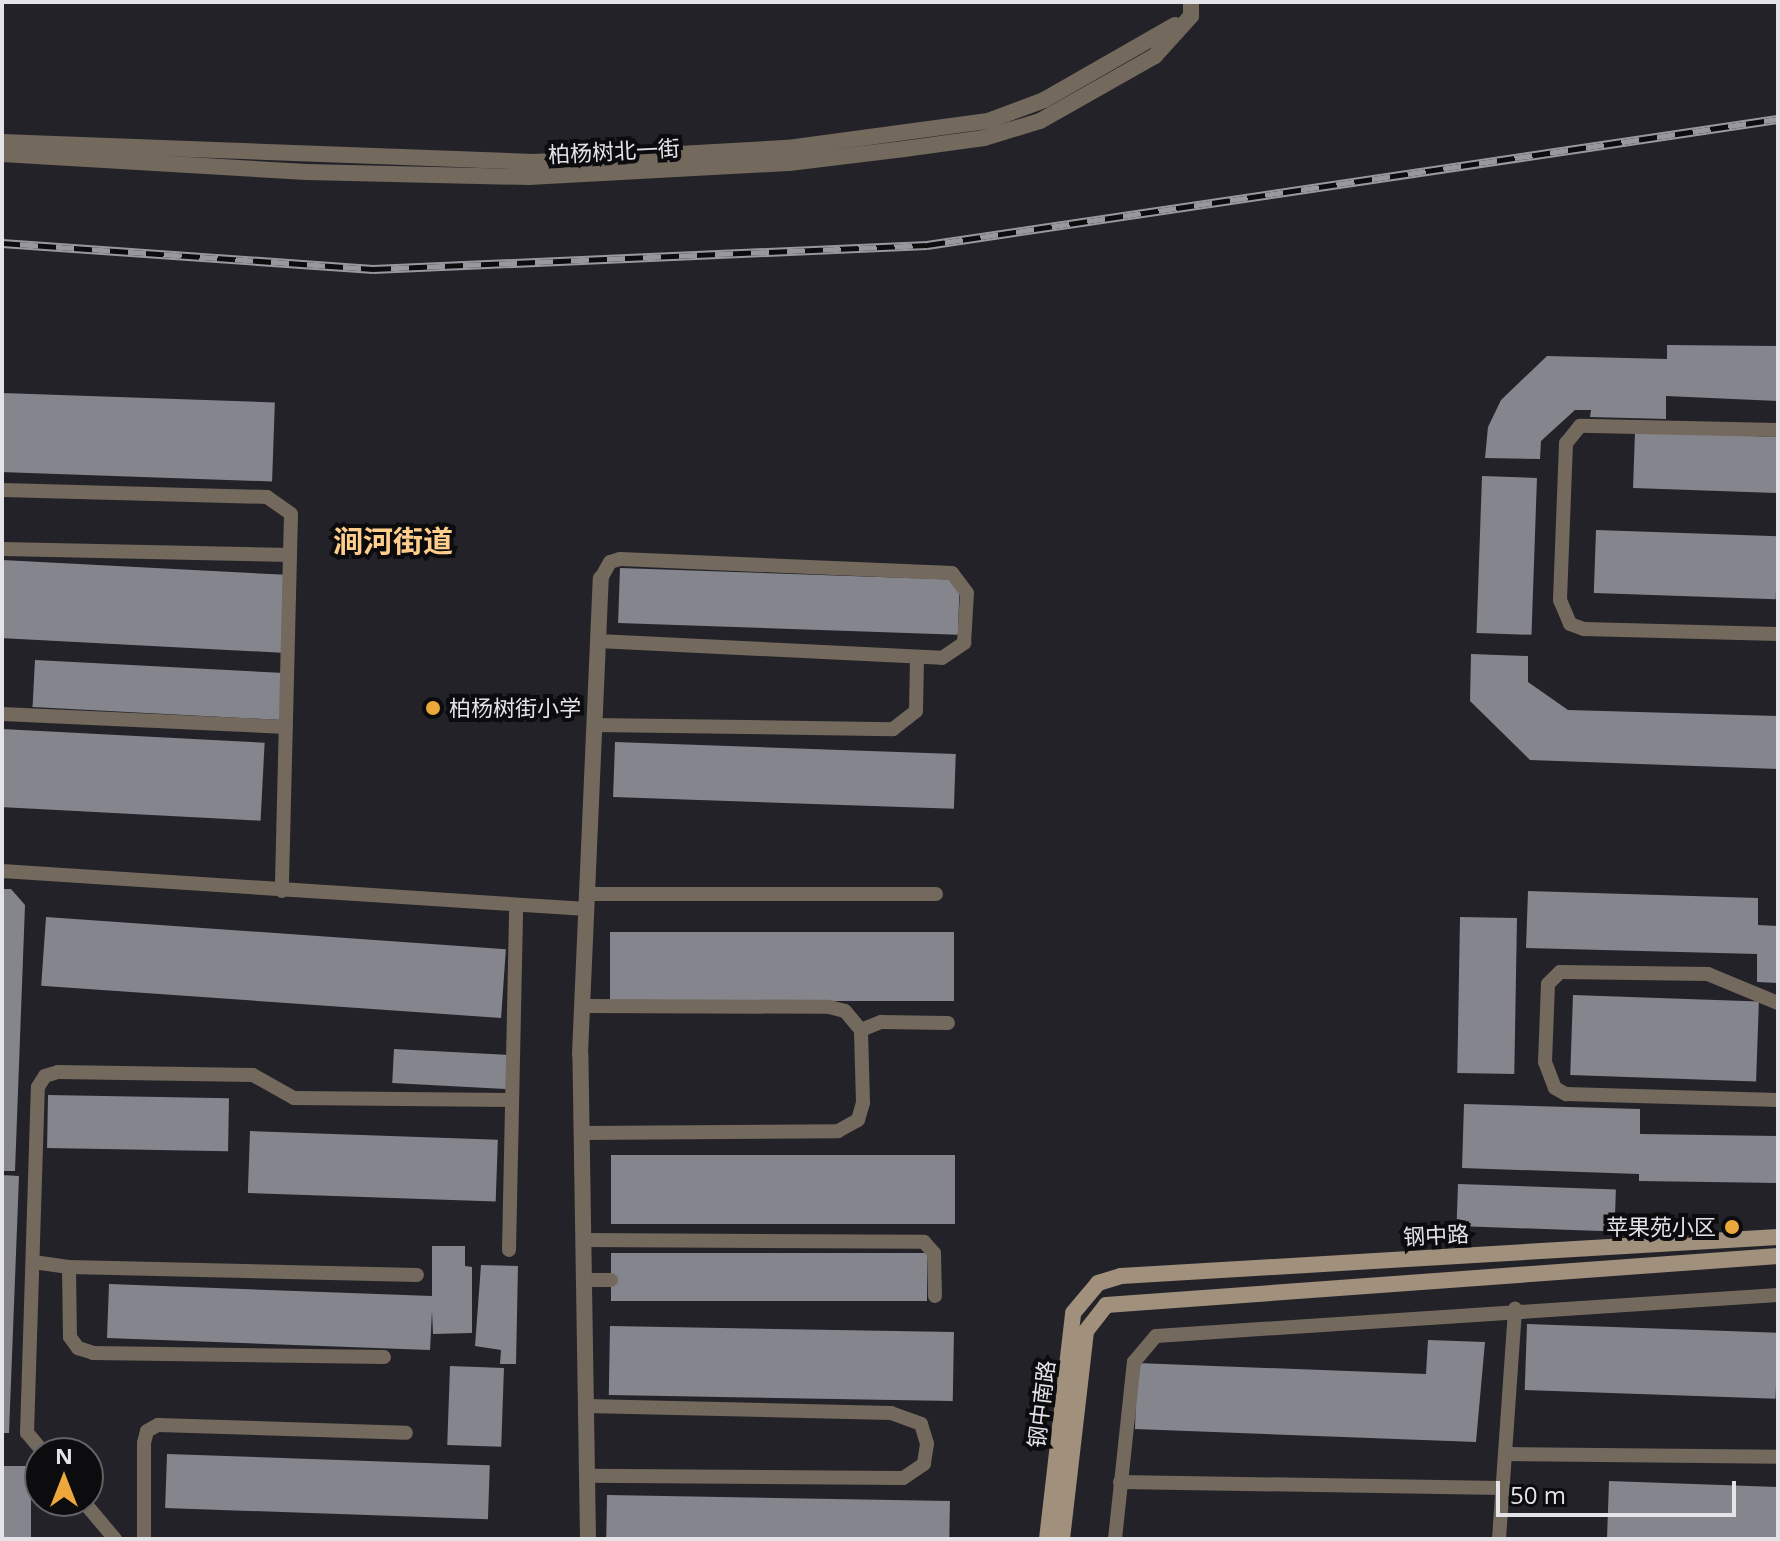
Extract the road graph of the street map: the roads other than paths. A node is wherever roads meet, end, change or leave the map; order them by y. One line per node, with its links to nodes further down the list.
1 (1191, 9): 2 (street, 柏杨树北一街); 3 (street, 柏杨树北一街)
2 (2, 142)
3 (2, 154)
4 (1778, 430): 9 (lane)
5 (2, 490): 7 (lane)
6 (2, 549): 7 (lane)
7 (290, 555): 14 (lane)
8 (601, 578): 10 (street); 11 (lane)
9 (1778, 634)
10 (598, 641): 11 (lane); 13 (street)
11 (917, 658): 13 (lane)
12 (2, 714): 14 (lane)
13 (594, 725): 18 (street)
14 (286, 727): 16 (lane)
15 (2, 871): 16 (lane)
16 (282, 891): 19 (lane)
17 (936, 894): 18 (lane)
18 (587, 902): 19 (lane); 21 (street)
19 (516, 905): 24 (lane)
20 (1778, 1003): 25 (lane)
21 (583, 1006): 23 (lane); 26 (street)
22 (948, 1023): 23 (lane)
23 (861, 1030): 26 (lane)
24 (512, 1100): 29 (lane); 31 (lane)
25 (1778, 1100)
26 (582, 1133): 28 (street)
27 (1778, 1237): 36 (street, 钢中路)
28 (583, 1240): 34 (street); 38 (lane)
29 (509, 1250)
30 (1778, 1256): 39 (street, 钢中路)
31 (33, 1262): 32 (lane); 44 (lane)
32 (69, 1267): 33 (lane); 41 (lane)
33 (417, 1275)
34 (584, 1280): 35 (lane); 42 (street)
35 (611, 1280)
36 (1098, 1283): 54 (street, 钢中南路)
37 (1778, 1295): 40 (lane)
38 (935, 1296)
39 (1106, 1305): 55 (street, 钢中南路)
40 (1515, 1309): 45 (lane); 48 (lane)
41 (384, 1357)
42 (586, 1406): 47 (street); 47 (lane)
43 (406, 1433): 52 (lane)
44 (30, 1437)
45 (1505, 1454): 46 (lane); 49 (lane)
46 (1778, 1457)
47 (587, 1476): 53 (street)
48 (1120, 1482): 49 (lane); 56 (lane)
49 (1502, 1488): 57 (lane)
50 (96, 1517): 51 (lane)
51 (115, 1539)
52 (144, 1539)
53 (588, 1539)
54 (1047, 1539)
55 (1062, 1539)
56 (1115, 1539)
57 (1499, 1539)

